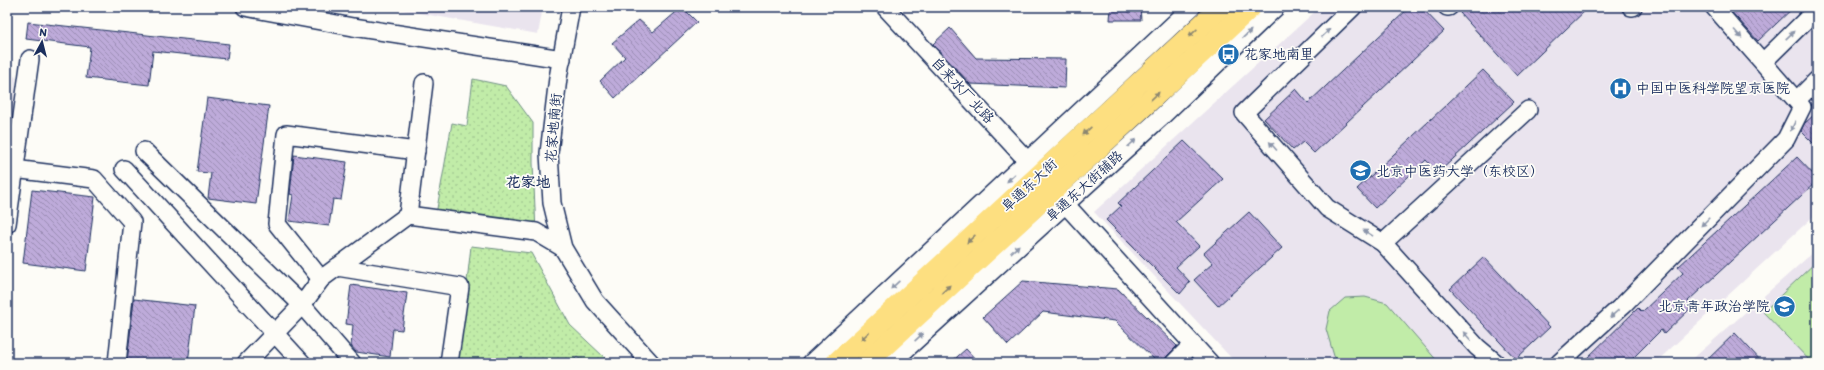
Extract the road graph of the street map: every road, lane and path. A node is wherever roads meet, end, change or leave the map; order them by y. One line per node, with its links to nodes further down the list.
1 (245, 7): 12 (street)
2 (571, 7): 12 (street, 花家地南街)
3 (884, 7): 22 (street, 自来水厂北路)
4 (1192, 7): 22 (street, 阜通东大街辅路)
5 (1221, 7): 22 (main road, 阜通东大街, one-way to 22)
6 (1251, 7): 22 (main road, 阜通东大街, one-way to 6)
7 (1276, 7): 22 (street, 阜通东大街辅路, one-way to 7)
8 (1353, 7): 25 (street, one-way to 8)
9 (1714, 7): 13 (street, one-way to 13)
10 (1817, 9): 13 (street, one-way to 10)
11 (30, 59): 20 (street)
12 (562, 59): 26 (street, 花家地南街)
13 (1763, 62): 16 (street)
14 (1817, 80): 16 (street)
15 (424, 83): 19 (street)
16 (1797, 100): 45 (street, one-way to 45)
17 (1528, 110): 25 (street)
18 (144, 151): 29 (street)
19 (416, 152): 23 (street); 28 (street)
20 (14, 169): 24 (street); 32 (street)
21 (124, 169): 30 (street)
22 (1046, 182): 31 (street, 自来水厂北路); 38 (street, 阜通东大街辅路, one-way to 38); 39 (main road, 阜通东大街, one-way to 39); 40 (main road, 阜通东大街, one-way to 22); 41 (street, 阜通东大街辅路, one-way to 22)
23 (408, 215): 26 (street); 27 (street)
24 (7, 224)
25 (1384, 244): 44 (street, one-way to 25)
26 (563, 248): 37 (street, 花家地南街)
27 (337, 267): 28 (street); 36 (street)
28 (321, 279): 29 (street)
29 (302, 305): 30 (street); 35 (street)
30 (275, 333): 33 (street); 34 (street)
31 (1192, 345): 42 (street); 43 (street, 自来水厂北路)
32 (117, 363)
33 (246, 363)
34 (302, 363)
35 (352, 363)
36 (449, 363)
37 (651, 363)
38 (811, 363)
39 (836, 363)
40 (866, 363)
41 (891, 363)
42 (1174, 363)
43 (1210, 363)
44 (1496, 363)
45 (1559, 363)

